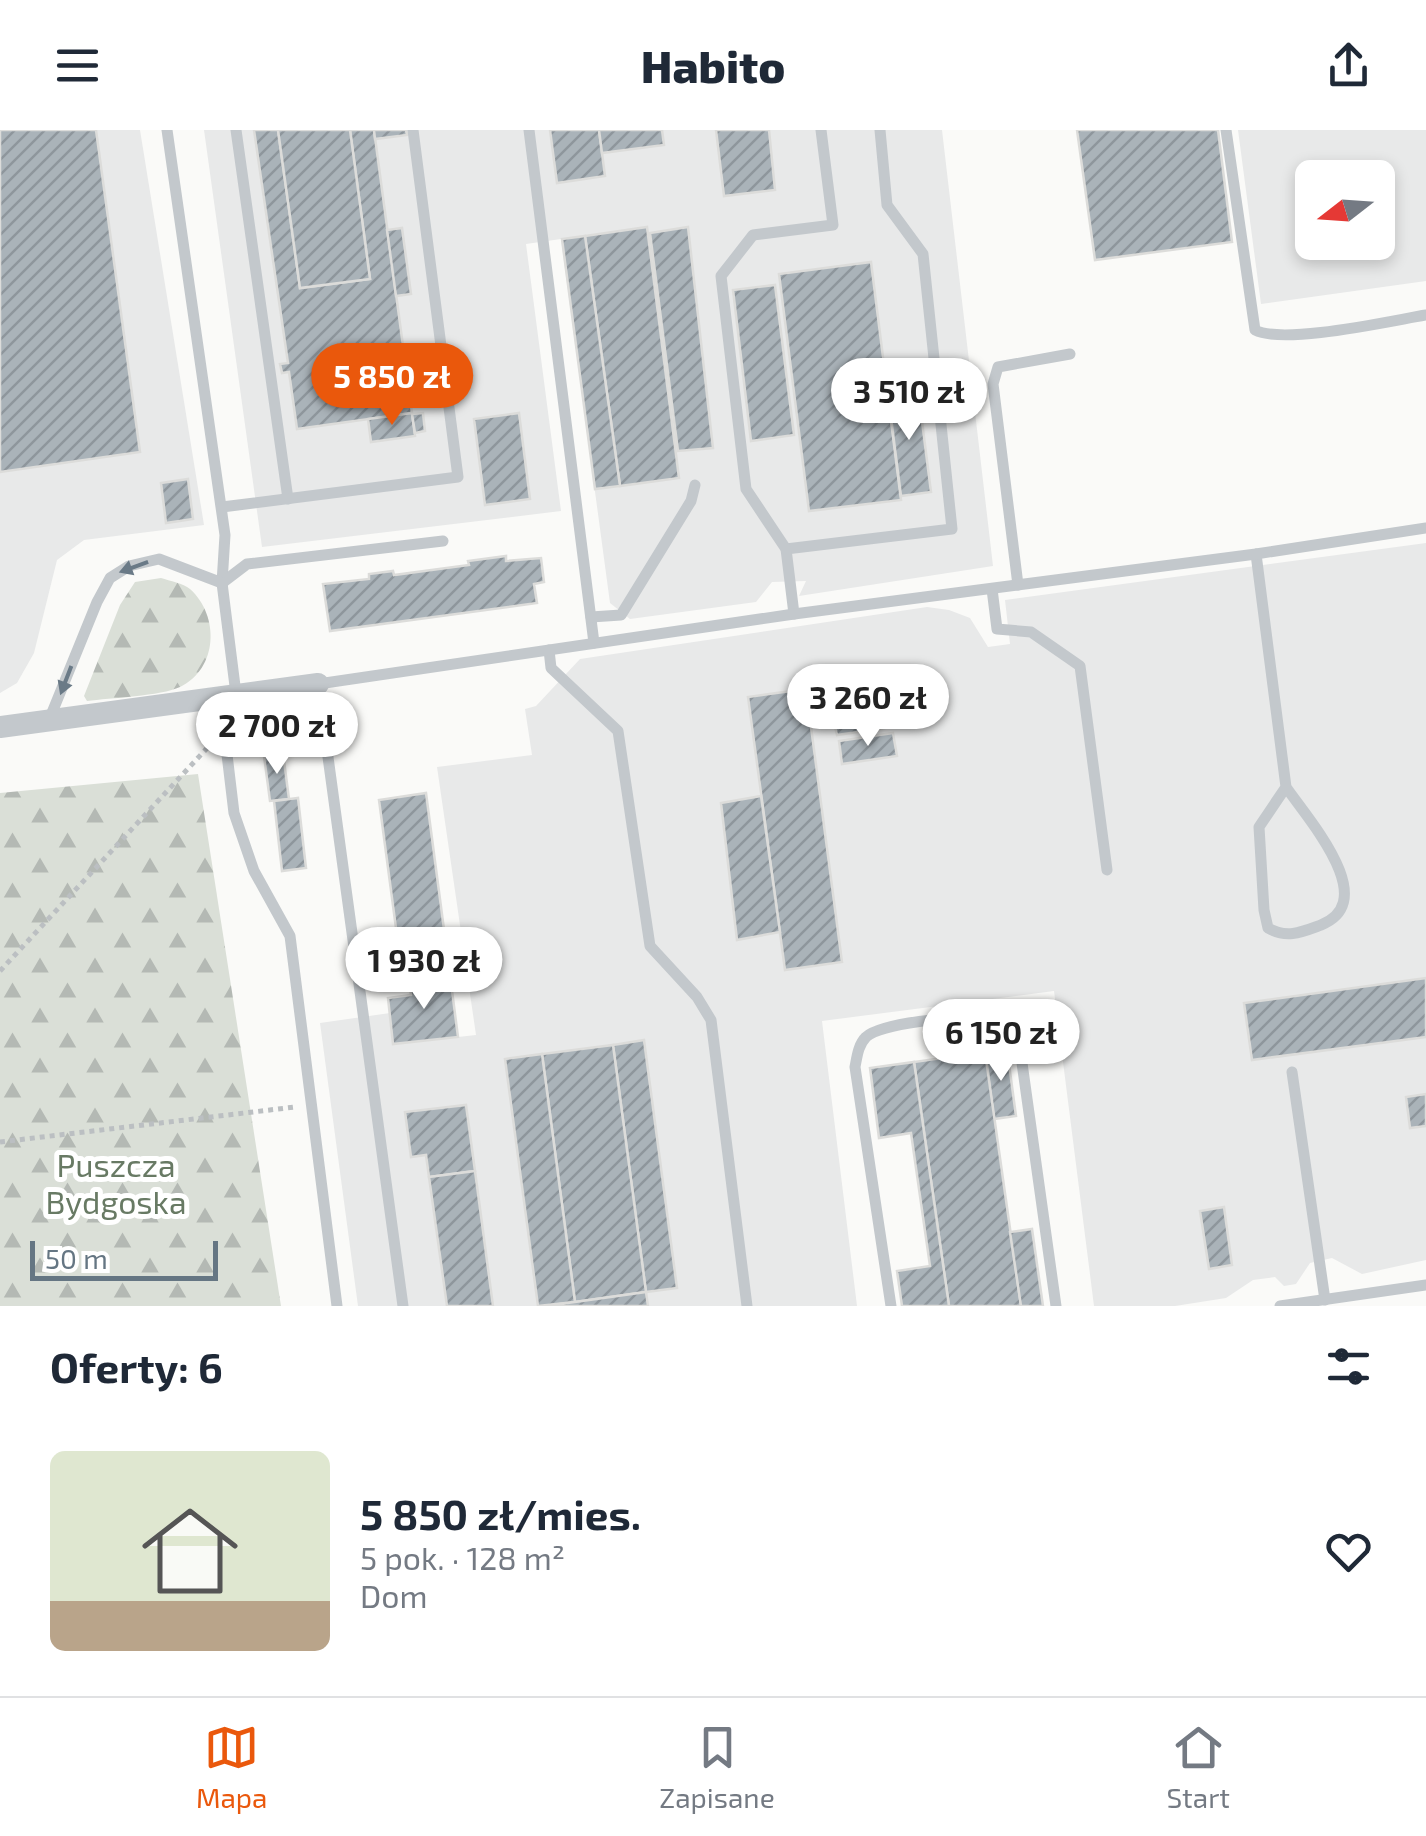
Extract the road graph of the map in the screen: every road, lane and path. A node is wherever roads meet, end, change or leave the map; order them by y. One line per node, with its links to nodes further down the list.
1 (166, 130): 12 (lane)
2 (236, 130): 11 (lane)
3 (413, 130): 11 (lane)
4 (530, 130): 21 (lane)
5 (821, 130): 15 (lane)
6 (880, 130): 15 (lane)
7 (1226, 130): 8 (lane)
8 (1426, 315)
9 (1070, 354): 18 (lane)
10 (695, 485): 21 (lane)
11 (288, 498): 12 (lane)
12 (222, 507): 17 (lane)
13 (1426, 528): 16 (lane)
14 (443, 541): 17 (lane)
15 (786, 549): 20 (lane)
16 (1256, 554): 18 (lane); 29 (lane)
17 (222, 583): 25 (lane); 26 (lane, one-way to 26)
18 (1018, 585): 19 (lane)
19 (992, 589): 20 (lane); 30 (lane)
20 (794, 614): 22 (lane)
21 (591, 617): 22 (lane)
22 (594, 644): 23 (lane)
23 (548, 650): 24 (lane); 39 (lane)
24 (318, 684): 25 (street); 38 (lane)
25 (228, 695): 26 (street); 28 (lane)
26 (49, 720): 27 (street)
27 (0, 727)
28 (224, 730): 31 (path); 33 (lane)
29 (1286, 787): 29 (lane)
30 (1107, 870)
31 (0, 971)
32 (1292, 1072): 36 (lane)
33 (311, 1105): 34 (path); 37 (lane)
34 (0, 1142)
35 (1426, 1286): 36 (lane)
36 (1324, 1300): 42 (lane)
37 (337, 1306)
38 (403, 1306)
39 (747, 1306)
40 (891, 1306): 41 (lane)
41 (1056, 1306)
42 (1280, 1306)

